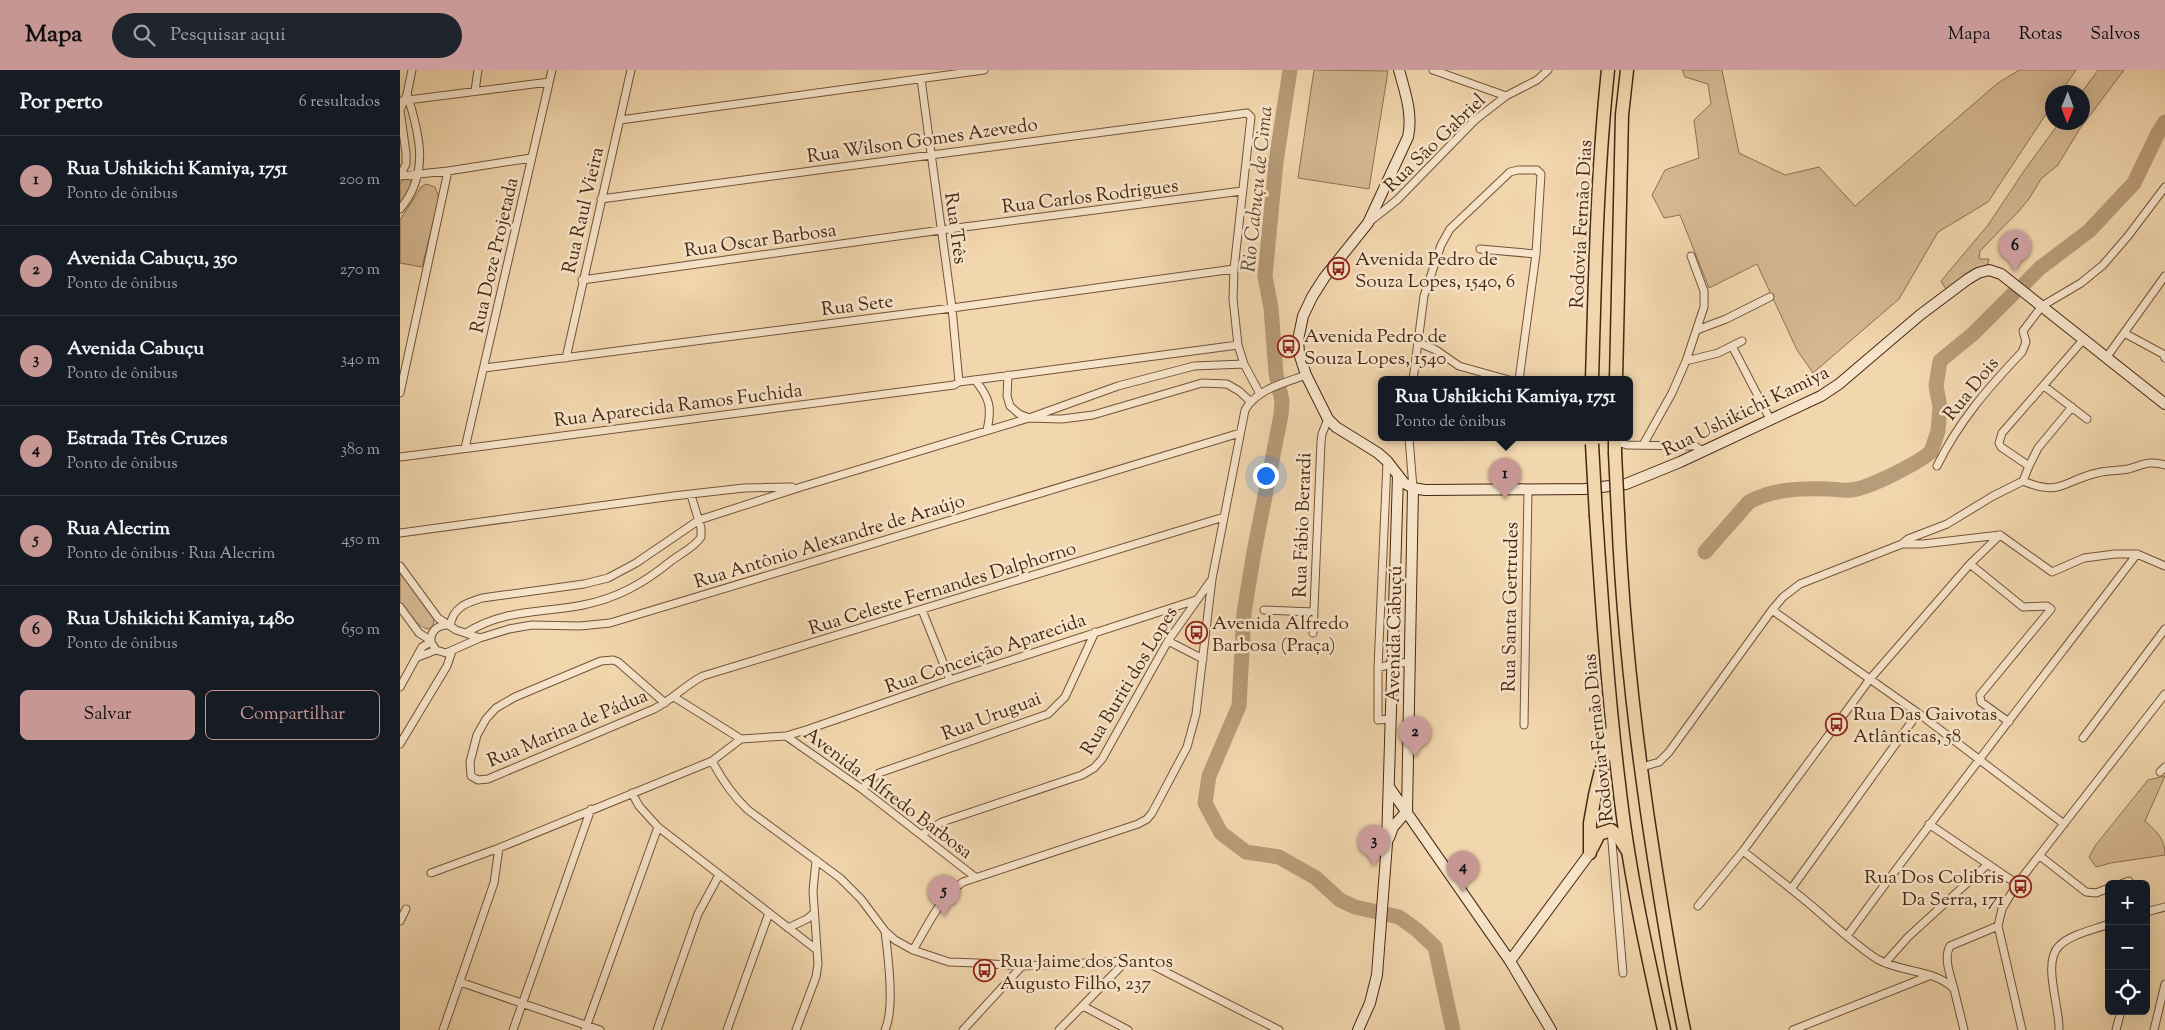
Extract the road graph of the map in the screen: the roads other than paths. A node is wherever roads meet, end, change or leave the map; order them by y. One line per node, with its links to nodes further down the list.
1 (412, 70): 15 (street)
2 (478, 70): 13 (street)
3 (552, 70): 12 (street, Rua Doze Projetada)
4 (631, 70): 16 (street, Rua Raul Vieira)
5 (984, 70): 11 (street)
6 (1399, 70): 26 (main road)
7 (1433, 70): 14 (street)
8 (1548, 70): 14 (street, Rua São Gabriel)
9 (1608, 70): 55 (highway, Rodovia Fernão Dias)
10 (1627, 70): 56 (highway, Rodovia Fernão Dias)
11 (921, 79): 16 (street); 17 (street, Rua Três)
12 (549, 82): 13 (street); 18 (street, Rua Doze Projetada)
13 (475, 91): 15 (street)
14 (1506, 96): 26 (street, Rua São Gabriel)
15 (405, 99): 20 (street); 21 (street)
16 (620, 120): 24 (street, Rua Raul Vieira)
17 (931, 154): 23 (street, Rua Wilson Gomes Azevedo); 24 (street, Rua Wilson Gomes Azevedo); 27 (street, Rua Três)
18 (531, 158): 19 (street); 49 (street, Rua Doze Projetada)
19 (448, 171): 20 (street); 60 (street)
20 (419, 174): 21 (street); 25 (street)
21 (400, 176)
22 (2165, 187): 35 (street)
23 (1242, 191): 27 (street, Rua Carlos Rodrigues); 31 (street)
24 (601, 199): 33 (street, Rua Raul Vieira)
25 (400, 209)
26 (1368, 223): 50 (main road)
27 (941, 230): 33 (street, Rua Oscar Barbosa); 36 (street, Rua Três)
28 (1480, 249): 29 (street)
29 (1536, 254): 41 (street); 54 (street)
30 (1691, 256): 37 (street)
31 (1234, 269): 36 (street, Rua Sete); 42 (street)
32 (2165, 276): 38 (street)
33 (582, 280): 45 (street, Rua Raul Vieira)
34 (1770, 297): 37 (street)
35 (2042, 306): 39 (main road, Rua Ushikichi Kamiya); 67 (main road, Rua Ushikichi Kamiya); 79 (street, Rua Dois)
36 (952, 308): 45 (street, Rua Sete); 58 (street, Rua Três)
37 (1697, 330): 47 (street)
38 (2126, 334): 44 (street); 46 (street)
39 (2083, 340): 46 (main road, Rua Ushikichi Kamiya); 59 (street)
40 (1742, 341): 43 (street)
41 (1417, 342): 52 (street); 53 (street)
42 (1238, 345): 48 (street); 51 (street, Rua Aparecida Ramos Fuchida)
43 (1732, 346): 47 (street); 67 (street)
44 (2164, 355)
45 (566, 358): 49 (street, Rua Sete)
46 (2106, 358): 63 (main road, Rua Ushikichi Kamiya)
47 (1686, 360): 74 (street)
48 (1244, 364): 61 (street); 65 (street)
49 (484, 368): 75 (street, Rua Doze Projetada)
50 (1306, 375): 61 (street); 66 (main road)
51 (1008, 376): 57 (street, Rua Aparecida Ramos Fuchida); 65 (street)
52 (1413, 376)
53 (1495, 376)
54 (1519, 376)
55 (1592, 376)
56 (1616, 376)
57 (975, 380): 58 (street, Rua Aparecida Ramos Fuchida); 69 (street)
58 (959, 382): 75 (street, Rua Aparecida Ramos Fuchida)
59 (2044, 386): 64 (street); 80 (street)
60 (400, 393)
61 (1260, 394): 62 (street)
62 (1250, 401): 65 (street); 70 (street, Avenida Alfredo Barbosa)
63 (2165, 404)
64 (2072, 407): 68 (street); 80 (street)
65 (1029, 418): 69 (street)
66 (1328, 419): 78 (main road); 103 (street, Rua Fábio Berardi)
67 (1770, 419): 76 (main road, Rua Ushikichi Kamiya)
68 (2087, 419)
69 (988, 430): 84 (street)
70 (1240, 432): 88 (street, Avenida Alfredo Barbosa); 109 (street, Rua Antônio Alexandre de Araújo)
71 (1409, 441): 85 (street)
72 (1592, 441): 126 (highway, Rodovia Fernão Dias, bridge)
73 (1615, 444): 74 (street); 136 (highway, Rodovia Fernão Dias, bridge)
74 (1643, 445): 76 (street)
75 (465, 448): 77 (street, Rua Aparecida Ramos Fuchida)
76 (1703, 451): 86 (main road, Rua Ushikichi Kamiya)
77 (400, 457)
78 (1387, 461): 82 (main road); 118 (street)
79 (1937, 466)
80 (2029, 466): 83 (street)
81 (2165, 466): 83 (street)
82 (1398, 475): 85 (main road); 117 (main road, Avenida Cabuçú)
83 (2023, 481): 92 (street)
84 (801, 487): 87 (street); 89 (street)
85 (1413, 488): 86 (main road, Rua Ushikichi Kamiya); 116 (main road, Avenida Cabuçú)
86 (1528, 490): 129 (street, Rua Santa Gertrudes)
87 (691, 495): 89 (street); 90 (street)
88 (1224, 517): 97 (street, Avenida Alfredo Barbosa); 100 (street, Rua Celeste Fernandes Dalphorno)
89 (699, 520): 104 (street); 107 (street)
90 (400, 533)
91 (2000, 535): 92 (street); 93 (street); 94 (street)
92 (1902, 544): 102 (street)
93 (2137, 554): 96 (street); 128 (street)
94 (1970, 564): 119 (street); 128 (street)
95 (400, 566): 104 (street)
96 (2165, 566)
97 (1212, 579): 98 (street, Rua Buriti dos Lopes); 115 (street, Avenida Alfredo Barbosa)
98 (1196, 600): 106 (street, Rua Conceição Aparecida); 111 (street, Rua Buriti dos Lopes)
99 (400, 607): 110 (street)
100 (922, 610): 120 (street); 123 (street, Rua Celeste Fernandes Dalphorno)
101 (1264, 610): 103 (street)
102 (1772, 610): 119 (street); 136 (street)
103 (1314, 612): 108 (street, Rua Fábio Berardi)
104 (451, 627): 107 (street); 110 (street); 113 (street)
105 (2165, 629): 131 (street)
106 (1095, 632): 120 (street, Rua Conceição Aparecida); 140 (street, Rua Uruguai)
107 (466, 633): 109 (street)
108 (1314, 633)
109 (480, 638): 113 (street, Rua Antônio Alexandre de Araújo)
110 (431, 641): 112 (street); 114 (street)
111 (1168, 641): 115 (street); 149 (street, Rua Buriti dos Lopes)
112 (436, 650): 113 (street, Rua Antônio Alexandre de Araújo); 114 (street)
113 (454, 650): 133 (street)
114 (418, 657): 121 (street)
115 (1203, 659): 160 (street, Avenida Alfredo Barbosa)
116 (1410, 662): 117 (street); 137 (main road, Avenida Cabuçú)
117 (1392, 664): 118 (street); 127 (main road, Avenida Cabuçú)
118 (1378, 668): 127 (street)
119 (1870, 678): 125 (street); 152 (street)
120 (950, 680): 130 (street, Rua Conceição Aparecida)
121 (400, 687)
122 (2165, 694): 146 (street)
123 (674, 697): 124 (street, Rua Marina de Pádua); 132 (street)
124 (665, 703): 124 (street, Rua Marina de Pádua)
125 (1918, 713): 134 (street); 162 (street)
126 (1612, 718): 153 (highway); 154 (highway, Rodovia Fernão Dias)
127 (1391, 720): 138 (main road, Avenida Cabuçú)
128 (2009, 722): 134 (street)
129 (1524, 725)
130 (786, 736): 132 (street, Avenida Alfredo Barbosa); 140 (street, Avenida Alfredo Barbosa)
131 (2083, 738)
132 (741, 739): 135 (street)
133 (400, 744)
134 (1981, 760): 145 (street); 146 (street)
135 (712, 762): 141 (street); 156 (street)
136 (1640, 768): 205 (highway, Rodovia Fernão Dias)
137 (1408, 770): 138 (main road); 142 (main road, Avenida Cabuçú)
138 (1390, 771): 139 (main road, Avenida Cabuçú)
139 (1389, 787): 142 (main road); 150 (main road, Avenida Cabuçú)
140 (862, 789): 149 (street, Avenida Alfredo Barbosa)
141 (632, 793): 143 (street); 147 (street)
142 (1403, 798): 144 (main road)
143 (591, 809): 151 (street); 187 (street)
144 (1407, 811): 150 (main road); 179 (main road)
145 (1929, 824): 157 (street); 175 (street)
146 (2064, 824): 155 (street)
147 (658, 827): 159 (street); 190 (street)
148 (1611, 830): 153 (highway); 154 (highway); 182 (street)
149 (921, 835): 160 (street, Avenida Alfredo Barbosa)
150 (1387, 843): 202 (main road, Avenida Cabuçú)
151 (500, 848): 158 (street); 184 (street)
152 (1743, 851): 162 (street); 164 (street)
153 (1590, 853): 179 (main road)
154 (1629, 853): 204 (highway, Rodovia Fernão Dias)
155 (2040, 856): 161 (street); 163 (street)
156 (816, 860): 169 (street); 174 (street)
157 (1988, 864): 161 (street); 180 (street)
158 (431, 873)
159 (719, 875): 168 (street); 194 (street)
160 (975, 877): 177 (street)
161 (2017, 884): 172 (street)
162 (1791, 889): 175 (street)
163 (2105, 890)
164 (1698, 906)
165 (2165, 907): 167 (street)
166 (406, 909): 170 (street)
167 (2150, 911)
168 (769, 913): 173 (street); 195 (street)
169 (813, 914): 173 (street); 176 (street)
170 (400, 921)
171 (2106, 925): 209 (street)
172 (1998, 926): 186 (street); 208 (street)
173 (788, 928): 176 (street)
174 (885, 931): 177 (street); 197 (street)
175 (1846, 936): 180 (street)
176 (817, 950): 196 (street)
177 (913, 950): 181 (street)
178 (1126, 961): 181 (street); 188 (street); 201 (street)
179 (1510, 962): 203 (main road)
180 (1885, 963): 183 (street)
181 (1022, 966): 198 (street)
182 (1623, 973)
183 (1929, 976): 186 (street); 206 (street)
184 (460, 982): 187 (street); 191 (street)
185 (2165, 984): 211 (street)
186 (1954, 989): 207 (street)
187 (523, 1003): 190 (street); 192 (street)
188 (1083, 1006): 199 (street); 200 (street)
189 (2120, 1015): 210 (street)
190 (586, 1027): 193 (street)
191 (443, 1030)
192 (513, 1030)
193 (600, 1030)
194 (657, 1030)
195 (727, 1030)
196 (796, 1030)
197 (885, 1030)
198 (963, 1030)
199 (1059, 1030)
200 (1128, 1030)
201 (1280, 1030)
202 (1358, 1030)
203 (1551, 1030)
204 (1664, 1030)
205 (1684, 1030)
206 (1793, 1030)
207 (1964, 1030)
208 (2022, 1030)
209 (2059, 1030)
210 (2116, 1030)
211 (2154, 1030)

